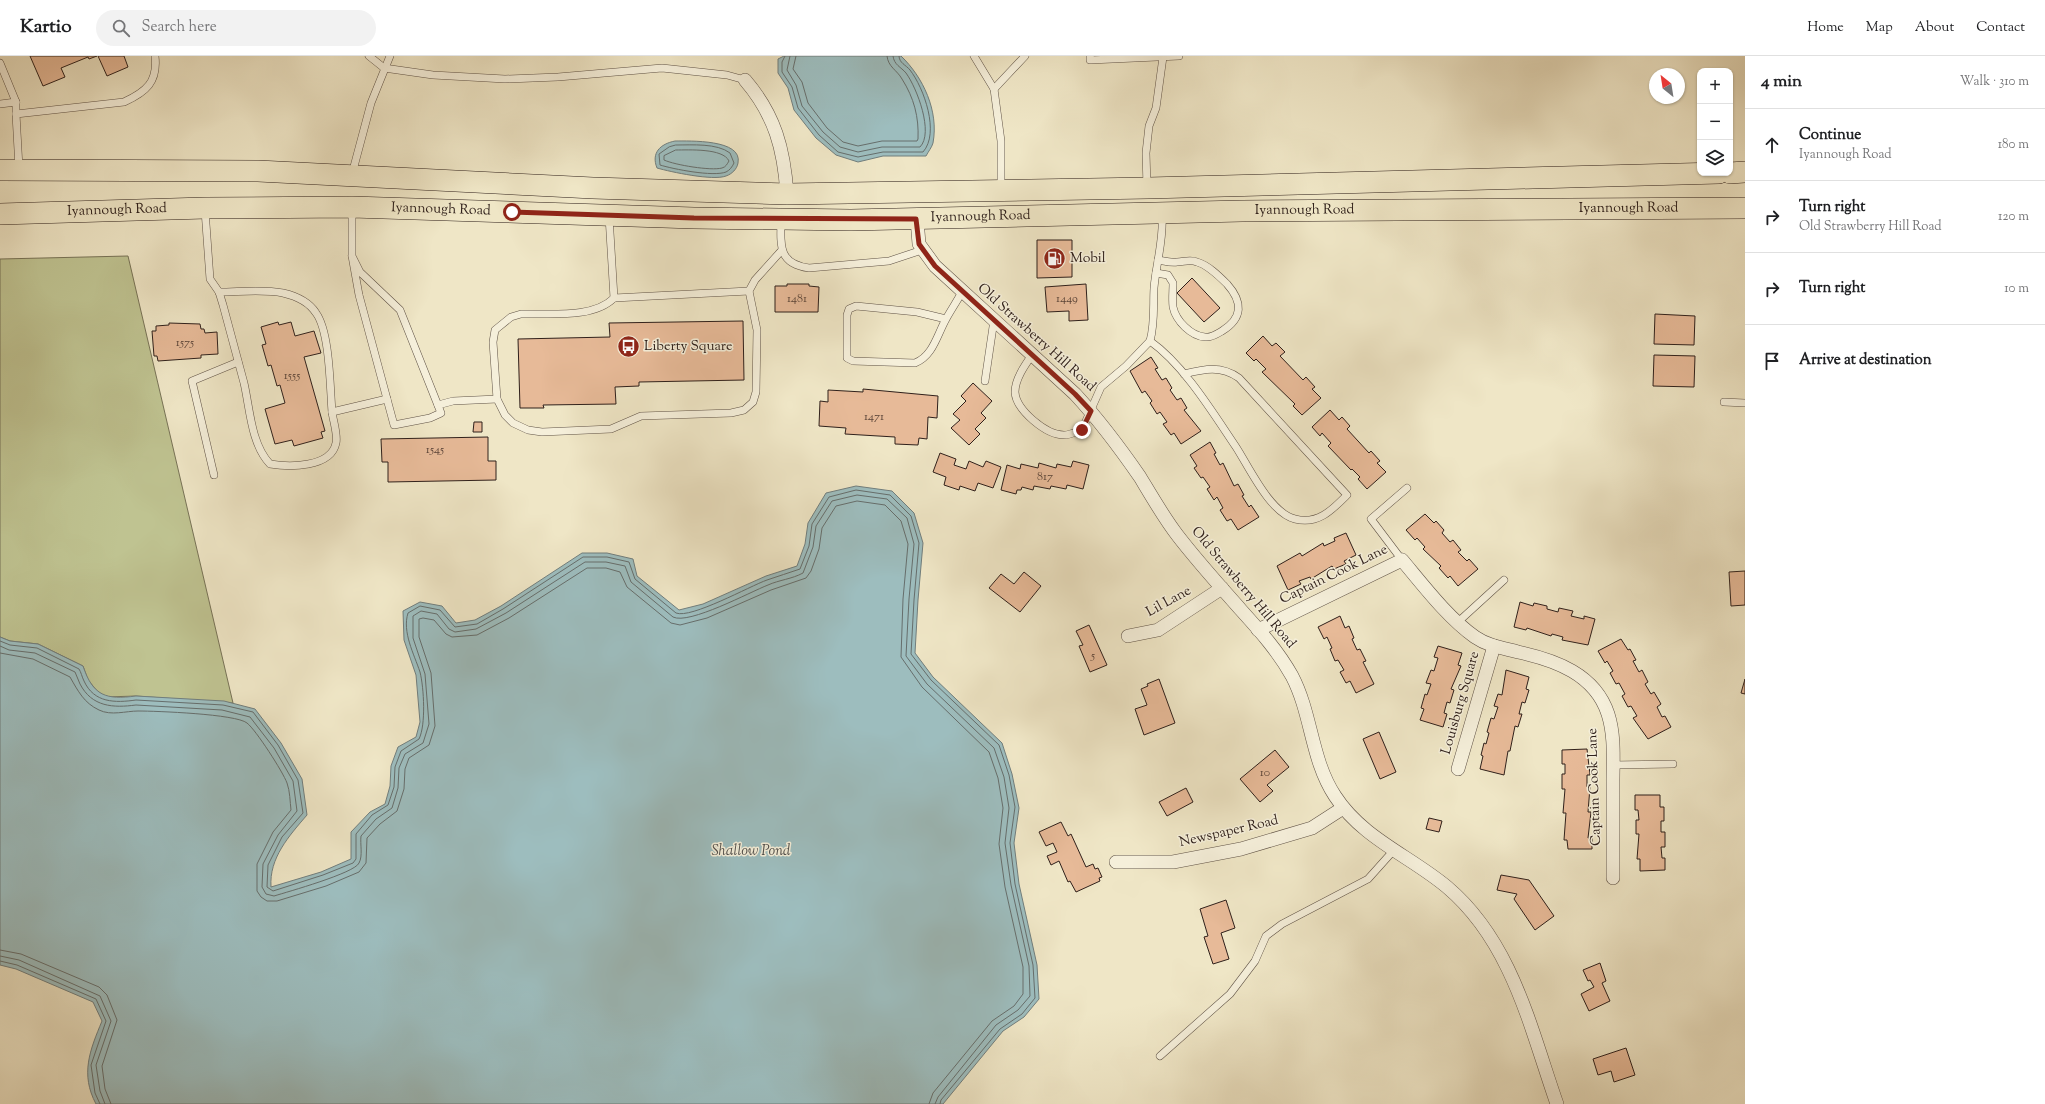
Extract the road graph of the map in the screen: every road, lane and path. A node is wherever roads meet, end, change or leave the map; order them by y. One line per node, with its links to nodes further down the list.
1 (155, 56): 15 (lane)
2 (369, 56): 10 (lane)
3 (390, 56): 10 (lane)
4 (974, 56): 12 (lane)
5 (1025, 56): 12 (lane)
6 (1090, 56): 8 (lane)
7 (1179, 56): 8 (lane)
8 (1163, 57): 21 (lane)
9 (0, 63): 13 (lane)
10 (384, 68): 11 (lane); 19 (lane)
11 (745, 80): 23 (street)
12 (994, 89): 22 (lane)
13 (16, 102): 14 (lane); 15 (lane)
14 (0, 104)
15 (16, 114): 16 (lane)
16 (10, 170): 19 (main road, Iyannough Road)
17 (1745, 172): 18 (main road)
18 (1733, 173)
19 (352, 174): 23 (main road, Iyannough Road)
20 (1697, 174): 21 (main road, Iyannough Road)
21 (1148, 188): 22 (main road, Iyannough Road)
22 (1001, 191): 23 (main road, Iyannough Road)
23 (787, 194)
24 (205, 208): 25 (main road, Iyannough Road); 28 (main road, Iyannough Road); 38 (lane)
25 (352, 208): 29 (main road, Iyannough Road); 34 (lane)
26 (1745, 208): 27 (main road, Iyannough Road)
27 (1162, 213): 31 (main road, Iyannough Road); 35 (lane)
28 (0, 214)
29 (609, 216): 30 (main road, Iyannough Road); 40 (lane)
30 (782, 219): 31 (main road, Iyannough Road); 32 (lane)
31 (916, 219): 33 (street, Old Strawberry Hill Road)
32 (782, 250): 33 (lane); 37 (lane)
33 (922, 250): 39 (street, Old Strawberry Hill Road)
34 (352, 256): 48 (lane); 52 (lane)
35 (1158, 260): 36 (lane); 36 (lane)
36 (1156, 273): 43 (lane)
37 (749, 291): 40 (lane); 49 (lane)
38 (219, 292): 45 (lane); 54 (lane)
39 (962, 292): 41 (lane); 42 (street, Old Strawberry Hill Road)
40 (614, 298): 49 (lane)
41 (946, 319): 41 (lane)
42 (994, 320): 44 (street, Old Strawberry Hill Road); 47 (lane)
43 (1150, 341): 46 (lane); 53 (lane)
44 (1032, 355): 53 (street, Old Strawberry Hill Road); 53 (lane)
45 (238, 362): 54 (lane); 55 (lane)
46 (1184, 374): 46 (lane)
47 (985, 381)
48 (387, 399): 52 (lane); 54 (lane)
49 (497, 399): 52 (lane)
50 (1724, 402): 51 (lane)
51 (1745, 403)
52 (438, 405)
53 (1091, 411): 59 (street, Old Strawberry Hill Road)
54 (332, 412)
55 (214, 475)
56 (1407, 488): 57 (lane)
57 (1402, 560): 60 (street, Captain Cook Lane); 61 (street, Captain Cook Lane)
58 (1504, 580): 60 (lane)
59 (1222, 588): 61 (street, Old Strawberry Hill Road); 62 (street, Lil Lane)
60 (1458, 622): 63 (street, Captain Cook Lane)
61 (1258, 630): 67 (street, Old Strawberry Hill Road)
62 (1128, 636)
63 (1494, 646): 64 (street, Captain Cook Lane); 66 (street, Louisburg Square)
64 (1613, 764): 65 (lane); 70 (street, Captain Cook Lane)
65 (1673, 764)
66 (1458, 769)
67 (1343, 808): 68 (street, Old Strawberry Hill Road); 69 (street, Newspaper Road)
68 (1394, 850): 71 (lane); 72 (street, Old Strawberry Hill Road)
69 (1116, 862)
70 (1613, 878)
71 (1160, 1056)
72 (1557, 1104)

